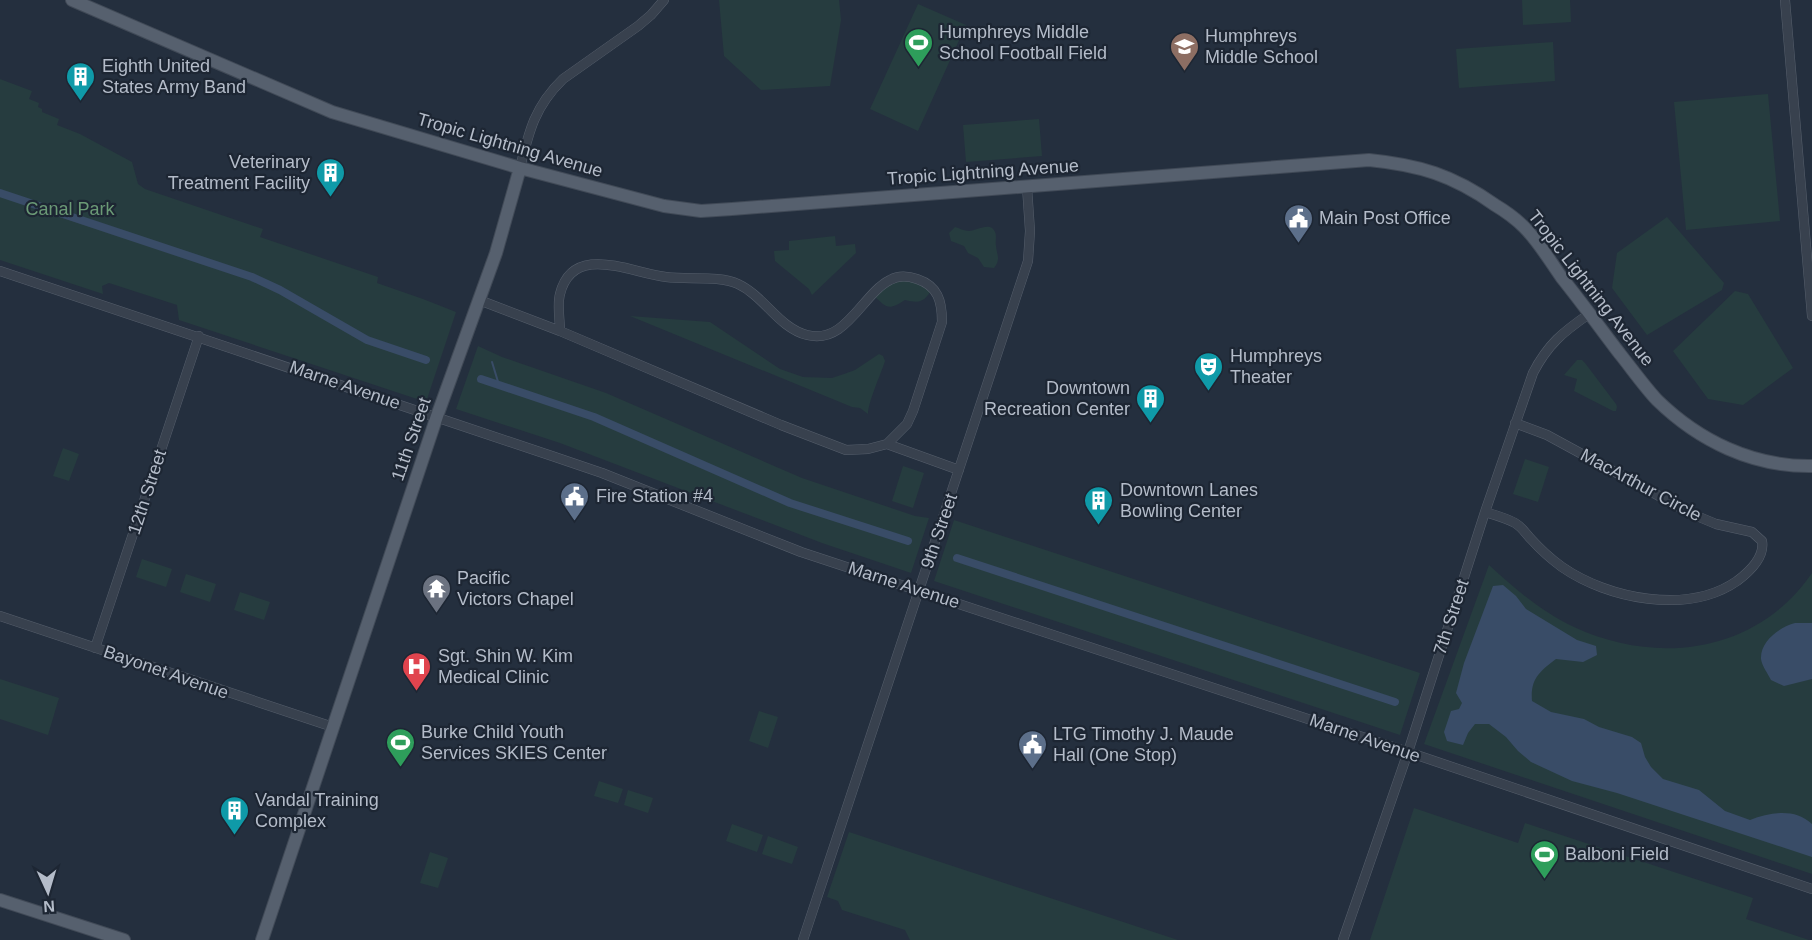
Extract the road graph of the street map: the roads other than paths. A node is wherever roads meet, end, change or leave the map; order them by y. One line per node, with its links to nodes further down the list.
1 (72, 0): 4 (main road, Tropic Lightning Avenue)
2 (664, 0): 4 (street, 11th Street)
3 (1785, 0): 9 (street)
4 (520, 168): 5 (main road, Tropic Lightning Avenue); 7 (main road, 11th Street)
5 (1027, 187): 8 (main road, Tropic Lightning Avenue); 16 (street, 9th Street)
6 (0, 270): 11 (street, Marne Avenue)
7 (479, 300): 10 (street); 12 (main road, 11th Street)
8 (1589, 314): 13 (street, 7th Street); 15 (main road, Tropic Lightning Avenue)
9 (1812, 315)
10 (560, 331): 14 (street); 14 (street)
11 (199, 336): 12 (street, Marne Avenue); 20 (street, 12th Street)
12 (437, 416): 18 (street, Marne Avenue); 21 (main road, 11th Street)
13 (1515, 423): 17 (street, 7th Street); 17 (street, MacArthur Circle)
14 (888, 444): 16 (street)
15 (1812, 466)
16 (959, 470): 18 (street, 9th Street)
17 (1485, 512): 22 (street, 7th Street)
18 (919, 590): 22 (street, Marne Avenue); 27 (street, 9th Street)
19 (0, 616): 20 (street, Bayonet Avenue)
20 (95, 648): 21 (street, Bayonet Avenue)
21 (333, 727): 26 (main road, 11th Street)
22 (1408, 752): 23 (street, Marne Avenue); 28 (street, 7th Street)
23 (1812, 889)
24 (0, 900): 25 (main road)
25 (123, 940)
26 (262, 940)
27 (803, 940)
28 (1343, 940)

